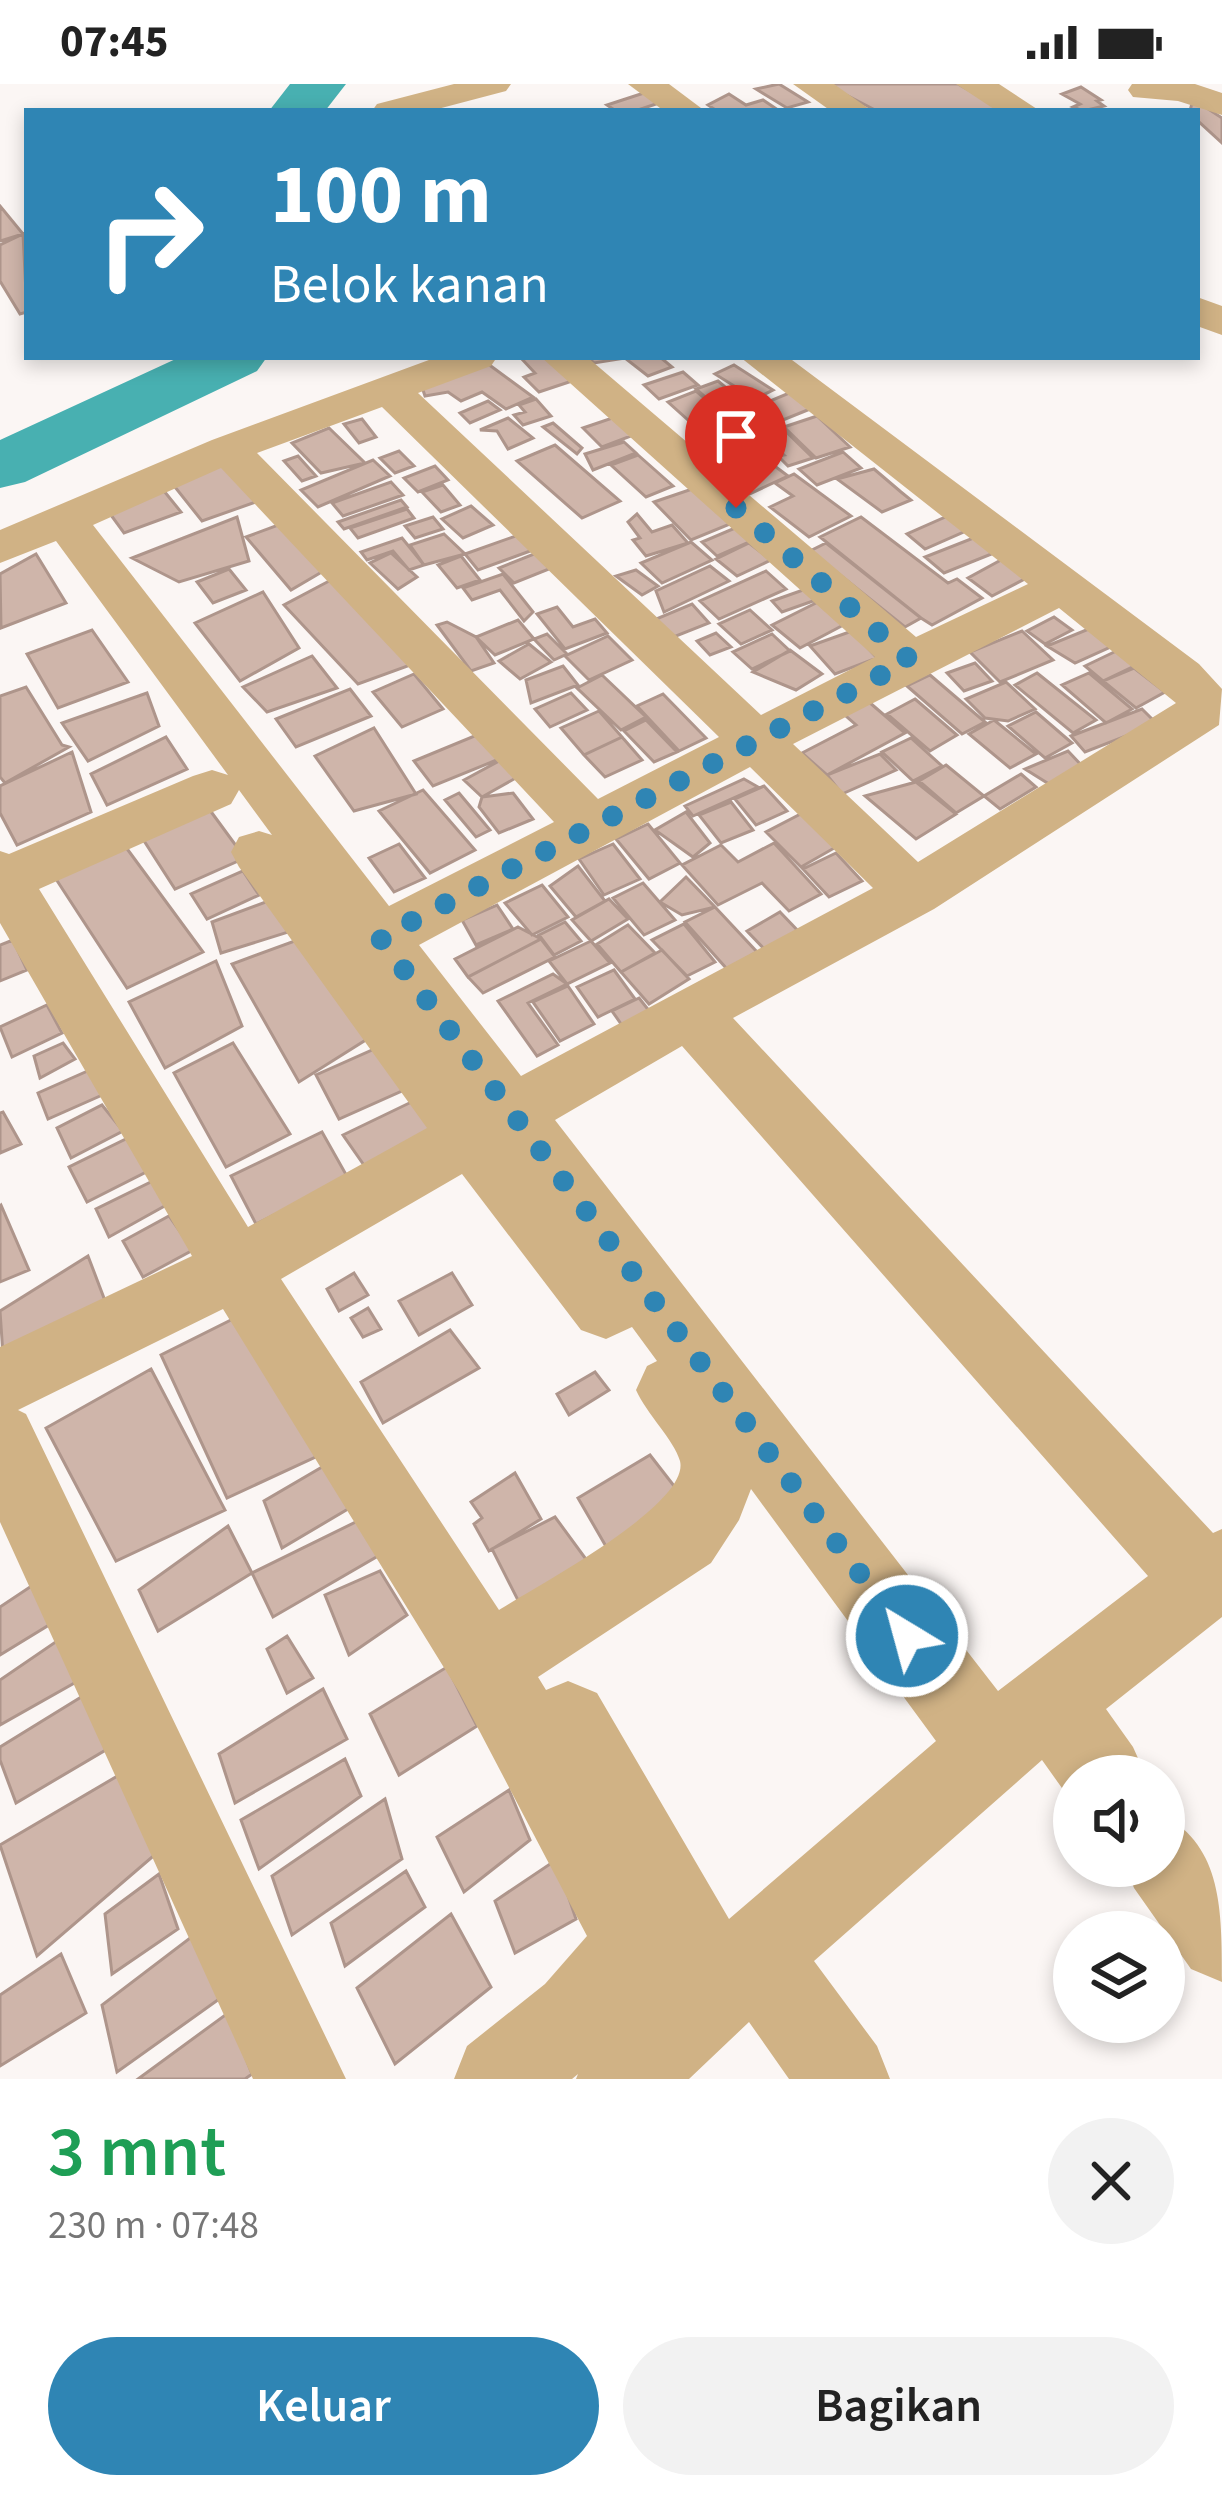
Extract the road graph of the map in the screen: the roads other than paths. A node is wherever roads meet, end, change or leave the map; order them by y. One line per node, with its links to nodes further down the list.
1 (645, 84): 9 (street)
2 (810, 84): 10 (street)
3 (974, 84): 11 (street)
4 (488, 86): 7 (street); 8 (street)
5 (1138, 95): 6 (street)
6 (1222, 105)
7 (401, 108)
8 (514, 108)
9 (683, 108)
10 (850, 108)
11 (1017, 108)
12 (468, 360): 15 (street)
13 (565, 360): 19 (street)
14 (765, 360): 18 (street)
15 (388, 389): 16 (street); 20 (street)
16 (228, 448): 17 (street); 22 (street)
17 (32, 534): 21 (street); 25 (street)
18 (1062, 587): 19 (street); 24 (street)
19 (910, 660): 20 (street)
20 (755, 740): 22 (street); 24 (street)
21 (212, 790): 23 (street); 25 (street)
22 (591, 826): 25 (street)
23 (1, 878): 28 (street)
24 (914, 893): 26 (street)
25 (360, 949): 27 (street)
26 (689, 1012): 27 (street); 31 (street)
27 (492, 1124): 28 (street); 32 (street); 34 (street)
28 (236, 1269): 29 (street); 32 (street)
29 (0, 1383)
30 (0, 1438): 39 (street)
31 (1213, 1575): 34 (street)
32 (487, 1664): 40 (street)
33 (568, 1722): 38 (street)
34 (1021, 1725): 35 (street); 38 (street)
35 (1070, 1755)
36 (1185, 1887): 37 (street)
37 (1222, 1938)
38 (737, 1972): 41 (street); 42 (street)
39 (300, 2079)
40 (500, 2079)
41 (622, 2079)
42 (844, 2079)

